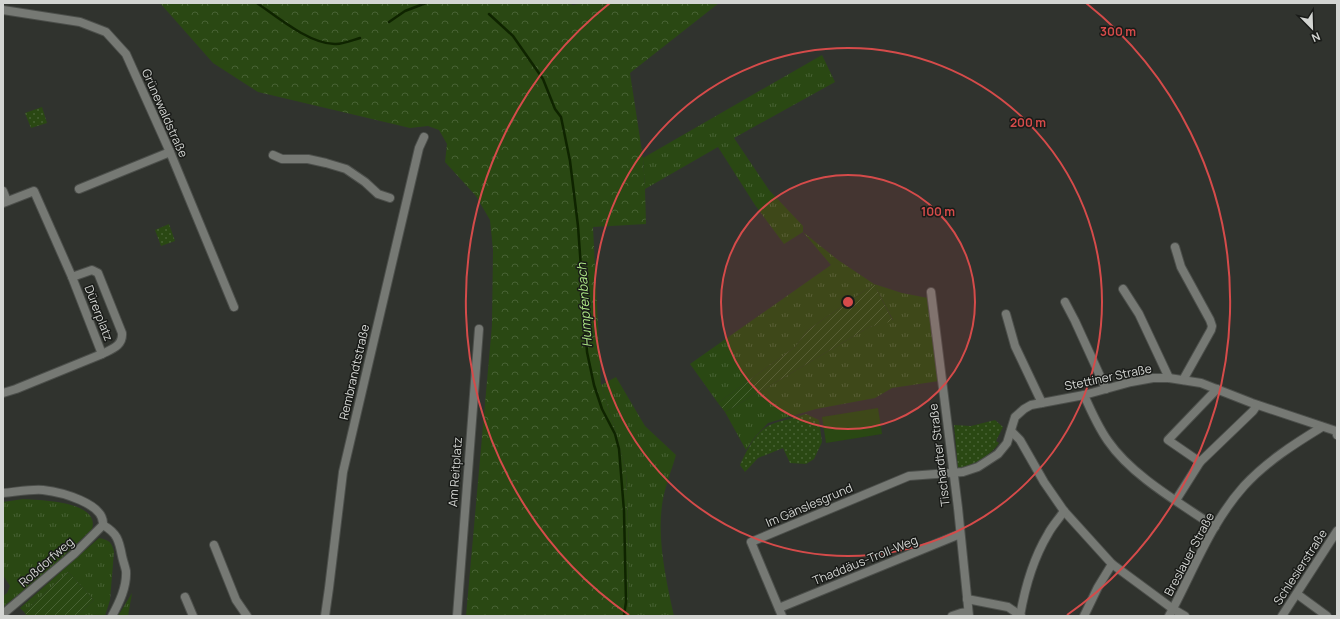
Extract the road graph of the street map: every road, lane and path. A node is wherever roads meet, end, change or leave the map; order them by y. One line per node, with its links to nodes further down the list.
1 (3, 10): 3 (street, Grünewaldstraße)
2 (424, 138): 51 (street, Rembrandtstraße)
3 (170, 152): 5 (street); 14 (street, Grünewaldstraße)
4 (273, 155): 7 (street)
5 (79, 189)
6 (3, 191): 8 (street)
7 (390, 198)
8 (5, 202): 10 (street, Dürerplatz)
9 (1175, 247): 19 (street)
10 (72, 277): 17 (street, Dürerplatz); 17 (street, Dürerplatz)
11 (1122, 289): 18 (street)
12 (931, 292): 31 (street, Tischardter Straße)
13 (1065, 302): 20 (street)
14 (234, 307)
15 (1006, 314): 24 (street)
16 (479, 329): 52 (street, Am Reitplatz)
17 (102, 354): 22 (street)
18 (1169, 378): 19 (street, Stettiner Straße); 20 (street, Stettiner Straße)
19 (1184, 380): 21 (street, Stettiner Straße)
20 (1106, 389): 23 (street, Stettiner Straße)
21 (1217, 389): 25 (street, Stettiner Straße); 30 (street)
22 (3, 393)
23 (1084, 395): 24 (street, Stettiner Straße); 33 (street)
24 (1042, 403): 27 (street, Stettiner Straße)
25 (1257, 405): 26 (street, Stettiner Straße); 30 (street)
26 (1322, 427): 28 (street, Stettiner Straße); 36 (street, Breslauer Straße)
27 (1011, 431): 31 (street, Stettiner Straße); 34 (street)
28 (1337, 431): 29 (street, Stettiner Straße)
29 (1337, 435)
30 (1200, 462): 33 (street)
31 (953, 472): 38 (street, Tischardter Straße); 44 (street, Im Gänslesgrund)
32 (3, 493): 35 (street)
33 (1176, 500): 36 (street)
34 (1064, 511): 40 (street); 55 (street)
35 (103, 525): 46 (street, Roßdorfweg); 48 (street)
36 (1214, 527): 45 (street, Breslauer Straße)
37 (1337, 532): 41 (street, Schlesierstraße)
38 (960, 534): 43 (street, Tischardter Straße); 44 (street, Thaddäus-Troll-Weg)
39 (214, 545): 50 (street)
40 (1112, 564): 45 (street); 56 (street)
41 (1297, 594): 58 (street, Schlesierstraße); 59 (street)
42 (185, 597): 49 (street)
43 (967, 599): 47 (street, Tischardter Straße); 55 (street)
44 (779, 608): 53 (street, Im Gänslesgrund)
45 (1171, 613): 57 (street)
46 (3, 614)
47 (968, 614): 54 (street)
48 (112, 616)
49 (194, 616)
50 (247, 616)
51 (325, 616)
52 (457, 616)
53 (782, 616)
54 (952, 616)
55 (1021, 616)
56 (1084, 616)
57 (1185, 616)
58 (1282, 616)
59 (1327, 616)

